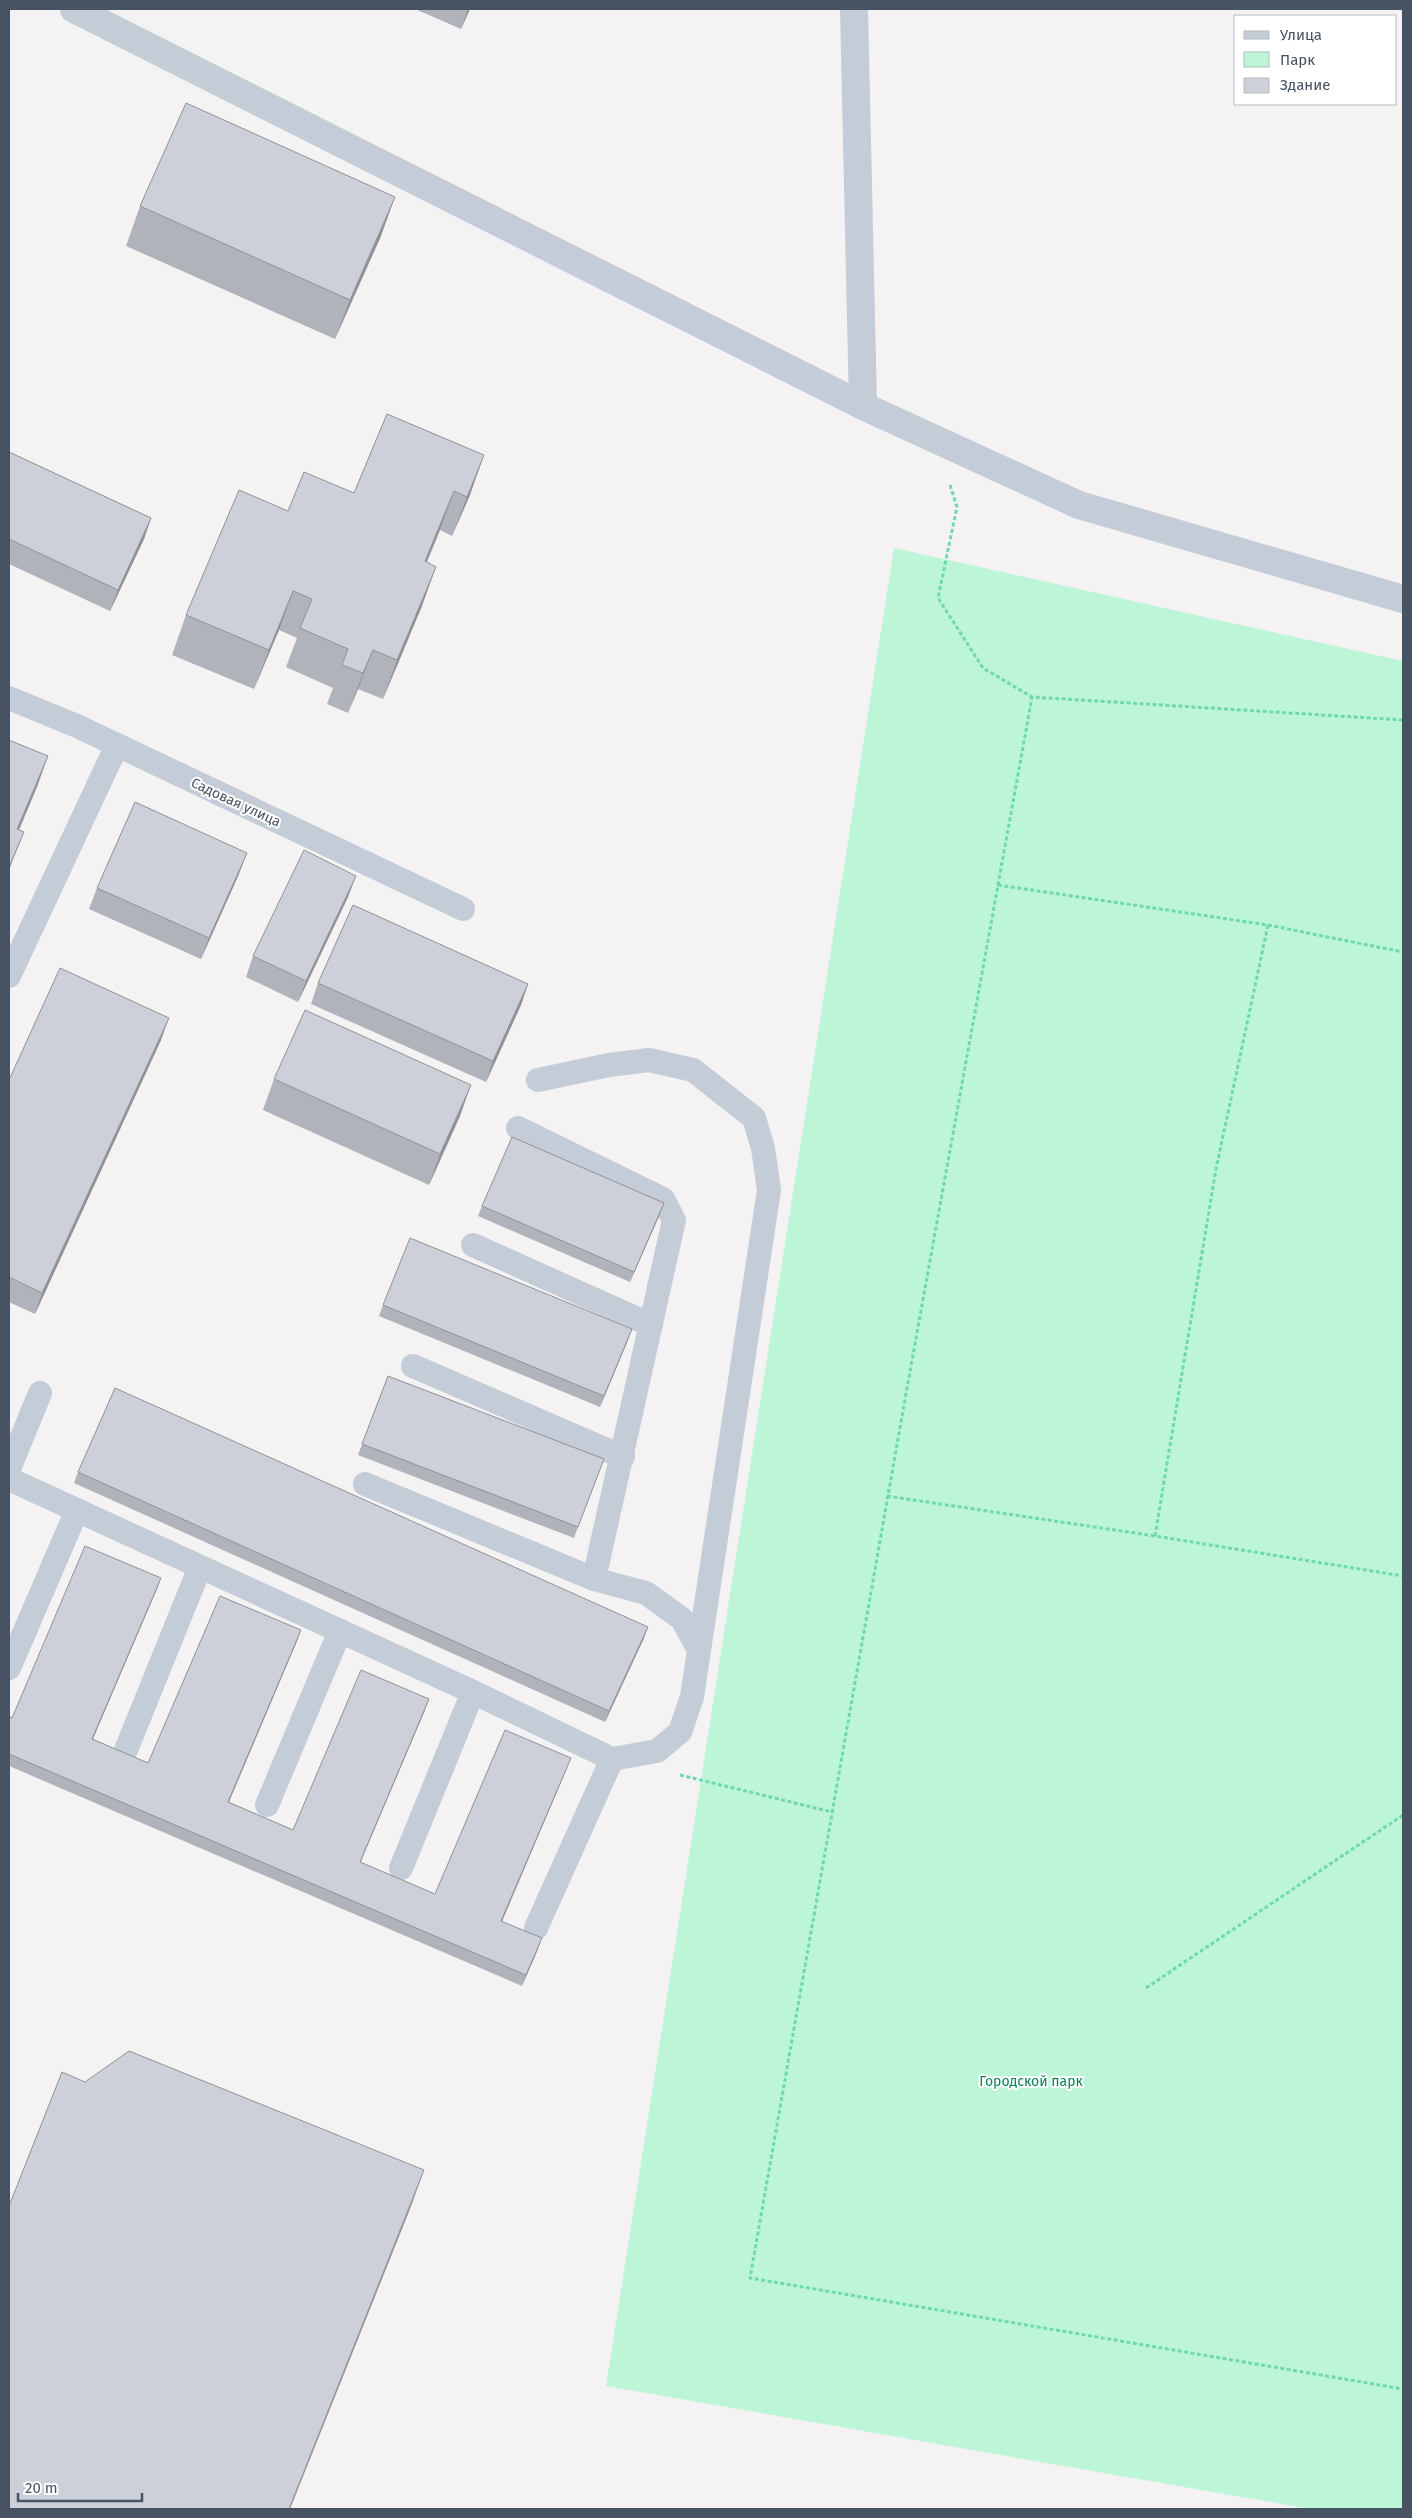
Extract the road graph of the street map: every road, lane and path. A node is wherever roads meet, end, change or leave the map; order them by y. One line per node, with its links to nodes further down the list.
1 (74, 9): 3 (street)
2 (854, 9): 3 (street)
3 (863, 406): 4 (street)
4 (938, 441): 5 (street); 6 (path)
5 (1403, 599)
6 (1032, 697): 8 (path); 10 (path)
7 (9, 698): 9 (lane, Садовая улица)
8 (1403, 720)
9 (117, 745): 11 (lane, Садовая улица); 14 (lane)
10 (998, 885): 12 (path); 25 (path)
11 (463, 909)
12 (1268, 925): 13 (path); 27 (path)
13 (1403, 952)
14 (9, 976)
15 (538, 1080): 32 (lane)
16 (518, 1128): 18 (lane)
17 (473, 1245): 18 (lane)
18 (651, 1325): 21 (lane)
19 (413, 1366): 21 (lane)
20 (40, 1393): 22 (lane)
21 (623, 1456): 30 (lane)
22 (9, 1469)
23 (9, 1479): 26 (lane)
24 (365, 1484): 30 (lane)
25 (888, 1496): 27 (path); 39 (path)
26 (77, 1510): 28 (lane); 33 (lane)
27 (1155, 1536): 29 (path)
28 (200, 1567): 31 (lane); 35 (lane)
29 (1403, 1576)
30 (594, 1579): 32 (lane)
31 (340, 1631): 34 (lane); 38 (lane)
32 (699, 1650): 36 (lane)
33 (9, 1668)
34 (472, 1692): 36 (lane); 41 (lane)
35 (126, 1750)
36 (612, 1759): 42 (lane)
37 (679, 1775): 39 (path)
38 (267, 1805)
39 (832, 1812): 44 (path)
40 (1403, 1815): 43 (path)
41 (401, 1868)
42 (536, 1928)
43 (1146, 1988)
44 (1403, 2389)

